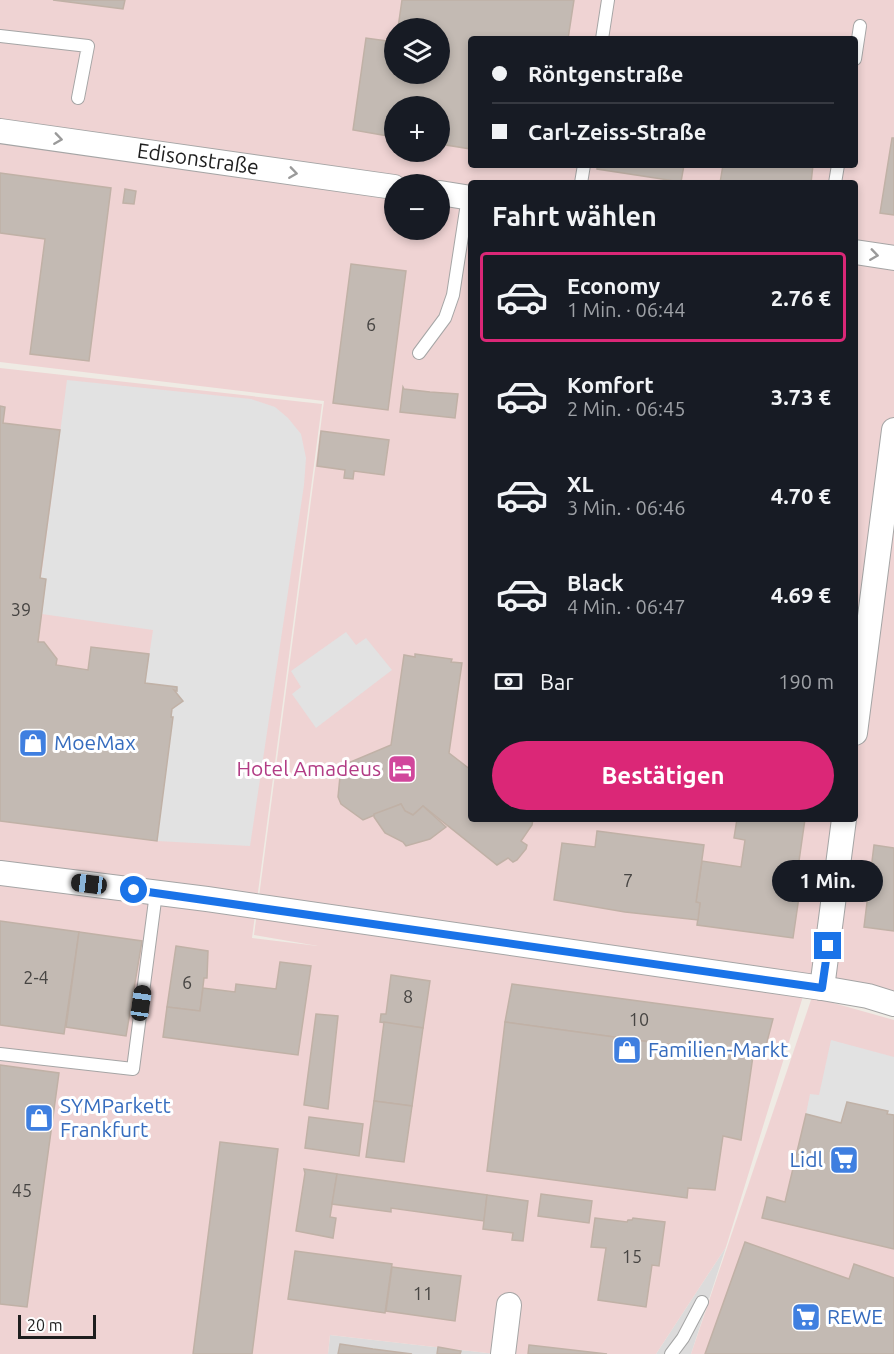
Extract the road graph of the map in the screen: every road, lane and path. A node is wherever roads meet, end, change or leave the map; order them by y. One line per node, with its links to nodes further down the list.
1 (608, 0): 4 (lane)
2 (860, 26): 5 (lane)
3 (0, 36): 6 (lane)
4 (602, 36)
5 (858, 39)
6 (78, 98)
7 (0, 131): 8 (street, Edisonstraße, one-way to 8)
8 (384, 186)
9 (450, 195): 10 (street)
10 (468, 198)
11 (468, 204): 14 (lane)
12 (858, 252): 13 (street, one-way to 13)
13 (894, 258)
14 (419, 353)
15 (894, 430): 16 (street)
16 (858, 710)
17 (844, 822): 20 (street)
18 (0, 873): 19 (street)
19 (156, 893): 20 (street); 22 (lane)
20 (822, 988): 21 (street)
21 (894, 1004)
22 (0, 1054)
23 (702, 1302): 26 (lane)
24 (509, 1305): 25 (street)
25 (503, 1354)
26 (671, 1354)

